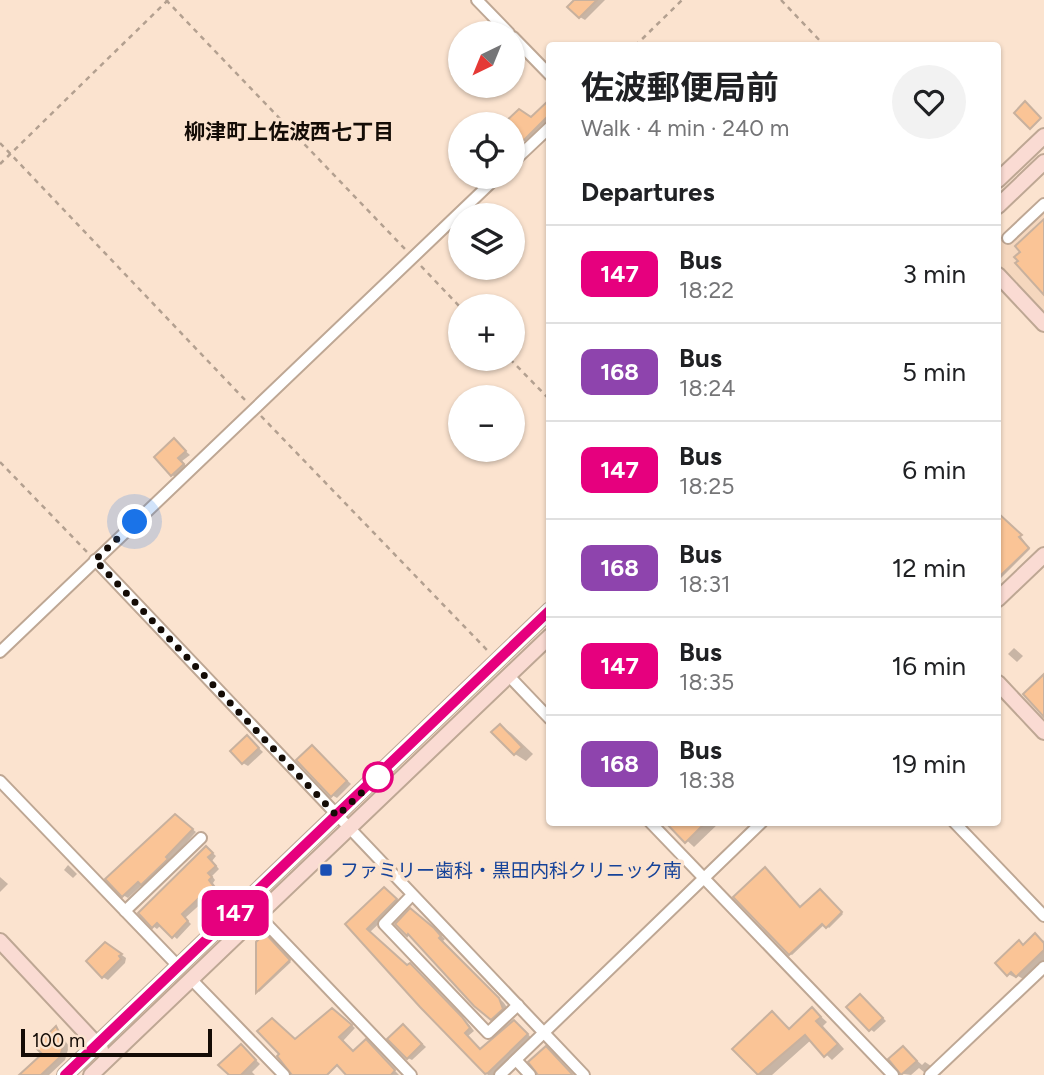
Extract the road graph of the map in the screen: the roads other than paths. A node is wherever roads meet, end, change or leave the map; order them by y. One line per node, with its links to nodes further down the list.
1 (477, 0): 2 (street)
2 (497, 21)
3 (525, 49): 4 (street)
4 (546, 71)
5 (546, 131): 7 (street)
6 (1044, 136): 9 (main road)
7 (525, 151)
8 (1044, 162): 11 (main road)
9 (1001, 177)
10 (485, 189): 17 (street)
11 (1001, 203)
12 (1044, 204): 13 (street)
13 (1008, 238)
14 (1001, 278): 15 (main road)
15 (1044, 324)
16 (1044, 555): 18 (main road)
17 (95, 560): 21 (street); 27 (street)
18 (1001, 596)
19 (546, 614): 27 (main road)
20 (546, 640): 22 (main road)
21 (0, 652)
22 (508, 675): 24 (street); 31 (main road)
23 (1001, 686): 25 (main road)
24 (546, 715)
25 (1044, 732)
26 (0, 781): 35 (street)
27 (337, 816): 31 (street); 39 (main road)
28 (654, 826): 33 (street)
29 (758, 826): 33 (street)
30 (958, 826): 37 (street)
31 (350, 830): 34 (street); 36 (main road)
32 (201, 838): 35 (street)
33 (703, 878): 43 (street); 54 (street)
34 (412, 895): 42 (street); 42 (street)
35 (125, 911): 39 (street)
36 (259, 916): 41 (main road); 50 (street)
37 (1044, 916)
38 (0, 941): 44 (main road)
39 (178, 966): 44 (main road)
40 (1044, 967): 55 (street)
41 (192, 980): 45 (main road); 49 (street)
42 (518, 1006): 43 (street)
43 (544, 1033): 46 (street); 53 (street)
44 (97, 1044): 45 (main road); 47 (main road)
45 (109, 1057): 48 (main road)
46 (516, 1060): 51 (street); 52 (street)
47 (65, 1075)
48 (91, 1075)
49 (284, 1075)
50 (411, 1075)
51 (500, 1075)
52 (530, 1075)
53 (584, 1075)
54 (893, 1075)
55 (930, 1075)

